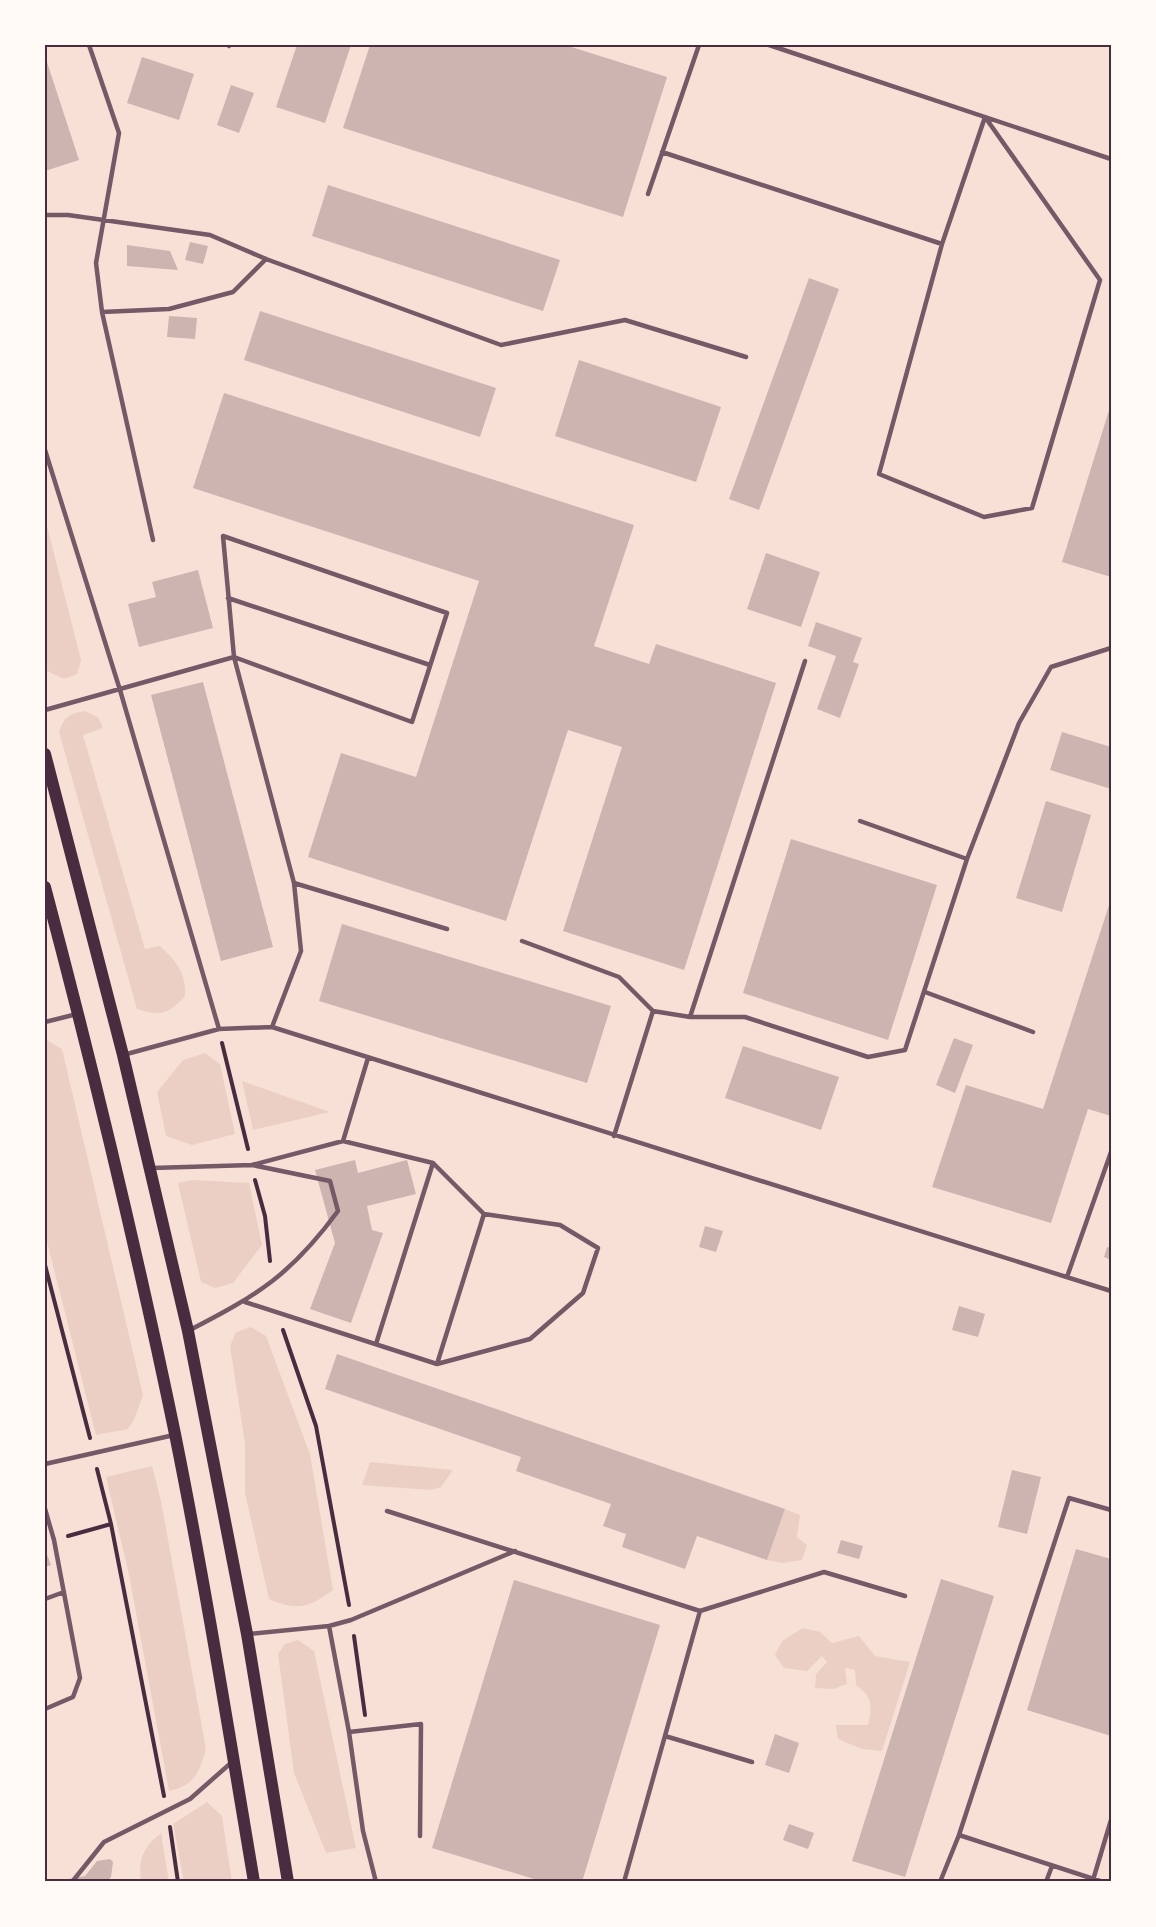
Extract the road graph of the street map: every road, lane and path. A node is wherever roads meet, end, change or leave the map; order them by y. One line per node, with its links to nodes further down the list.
1 (89, 45): 9 (lane)
2 (699, 45): 5 (lane)
3 (769, 45): 4 (lane)
4 (985, 117): 6 (lane); 10 (lane); 10 (lane)
5 (662, 152): 7 (lane); 10 (lane)
6 (1111, 159)
7 (648, 194)
8 (45, 214): 9 (lane)
9 (102, 220): 11 (lane); 12 (lane)
10 (942, 244)
11 (266, 259): 12 (lane); 13 (lane)
12 (102, 312): 15 (lane)
13 (746, 357)
14 (45, 450): 21 (lane)
15 (153, 540)
16 (228, 598): 18 (lane); 20 (lane); 20 (lane)
17 (1111, 648): 25 (lane)
18 (234, 657): 20 (lane); 21 (lane); 26 (lane)
19 (806, 661): 33 (lane)
20 (430, 665)
21 (120, 690): 22 (lane); 36 (lane)
22 (45, 710)
23 (45, 754): 38 (main road)
24 (860, 821): 25 (lane)
25 (967, 859): 30 (lane)
26 (294, 883): 28 (lane); 35 (lane)
27 (45, 887): 32 (main road)
28 (447, 929)
29 (522, 941): 31 (lane)
30 (925, 992): 33 (lane); 37 (lane)
31 (653, 1011): 33 (lane); 40 (lane)
32 (79, 1013): 34 (lane); 56 (main road)
33 (690, 1017)
34 (45, 1022)
35 (272, 1027): 36 (lane); 39 (lane)
36 (219, 1029): 38 (lane); 44 (path)
37 (1033, 1032)
38 (123, 1055): 45 (main road)
39 (368, 1058): 40 (lane); 41 (lane)
40 (614, 1137): 48 (lane)
41 (343, 1141): 43 (lane); 44 (lane)
42 (1111, 1152): 48 (lane)
43 (432, 1163): 46 (lane); 54 (lane)
44 (252, 1165): 45 (lane); 49 (path); 49 (lane)
45 (151, 1168): 53 (main road)
46 (484, 1214): 55 (lane); 55 (lane)
47 (45, 1264): 57 (path)
48 (1067, 1277): 50 (lane)
49 (273, 1283): 51 (lane)
50 (1111, 1291)
51 (245, 1302): 52 (lane); 53 (lane)
52 (276, 1312): 54 (lane); 69 (path)
53 (188, 1331): 71 (main road)
54 (376, 1344): 55 (lane)
55 (437, 1364)
56 (175, 1435): 57 (lane); 76 (main road)
57 (93, 1453): 58 (lane); 62 (path)
58 (45, 1464)
59 (45, 1509): 63 (lane)
60 (1111, 1510): 80 (lane)
61 (387, 1511): 64 (lane)
62 (111, 1524): 63 (path); 78 (path)
63 (54, 1540): 65 (lane)
64 (515, 1551): 68 (lane); 69 (lane)
65 (64, 1592): 67 (lane); 72 (lane)
66 (905, 1596): 68 (lane)
67 (45, 1599)
68 (700, 1611): 75 (lane)
69 (351, 1620): 70 (lane); 73 (path)
70 (329, 1626): 71 (lane); 74 (lane)
71 (247, 1634): 87 (main road)
72 (45, 1709)
73 (367, 1729): 74 (lane); 81 (lane)
74 (349, 1732): 88 (lane)
75 (665, 1736): 77 (lane); 89 (lane)
76 (234, 1760): 78 (lane); 86 (main road)
77 (752, 1762)
78 (167, 1812): 84 (lane); 85 (path)
79 (1111, 1820): 83 (lane)
80 (959, 1835): 82 (lane); 90 (lane)
81 (420, 1836)
82 (1052, 1866): 83 (lane); 91 (lane)
83 (1093, 1880): 92 (lane)
84 (72, 1882)
85 (178, 1882)
86 (254, 1882)
87 (288, 1882)
88 (376, 1882)
89 (624, 1882)
90 (940, 1882)
91 (1046, 1882)
92 (1102, 1882)

